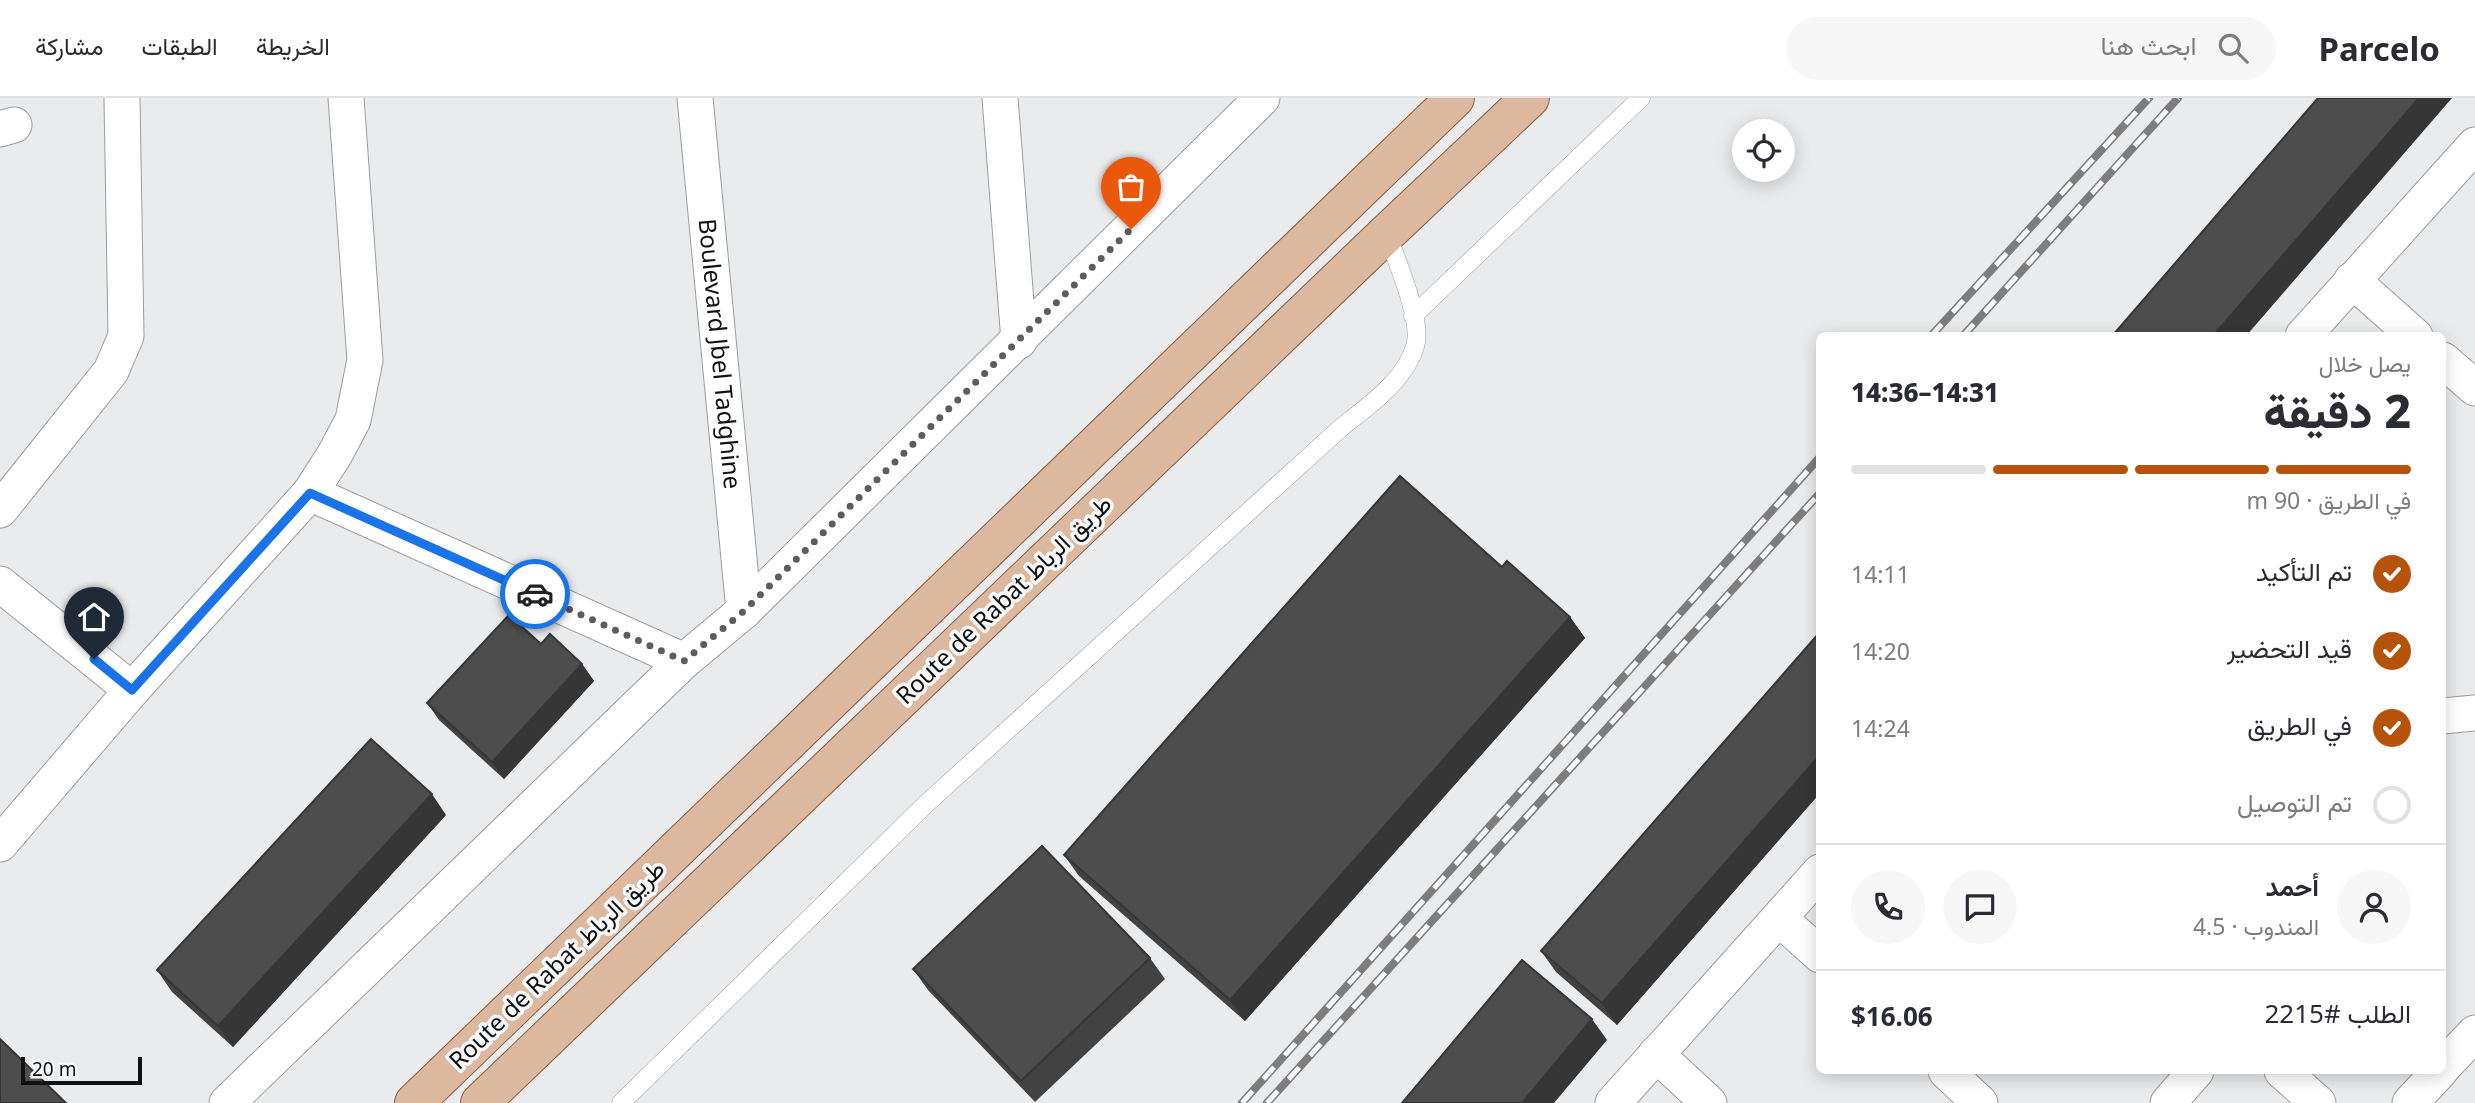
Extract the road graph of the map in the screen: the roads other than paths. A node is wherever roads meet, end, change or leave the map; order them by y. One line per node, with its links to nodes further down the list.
1 (122, 98): 19 (street)
2 (346, 98): 18 (street)
3 (695, 98): 21 (street, Boulevard Jbel Tadghine)
4 (1000, 98): 15 (street)
5 (1262, 98): 15 (street)
6 (1455, 98): 37 (main road, Route de Rabat طريق الرباط)
7 (1530, 98): 10 (main road, Route de Rabat طريق الرباط)
8 (1641, 98): 12 (lane)
9 (2473, 152): 11 (street)
10 (1387, 233): 12 (lane); 38 (main road, Route de Rabat طريق الرباط)
11 (2353, 281): 13 (street); 14 (street)
12 (1413, 316): 39 (lane)
13 (2307, 332)
14 (2411, 332)
15 (1018, 341): 21 (street)
16 (2446, 363): 17 (street)
17 (2475, 388)
18 (310, 493): 22 (street); 23 (street)
19 (0, 510)
20 (0, 584): 23 (street)
21 (744, 611): 22 (street)
22 (684, 661): 36 (street)
23 (132, 690): 26 (street)
24 (2475, 713): 25 (street)
25 (2446, 716)
26 (0, 845)
27 (1816, 877): 28 (street)
28 (1780, 919): 29 (street); 31 (street)
29 (1816, 951)
30 (2475, 1033): 32 (street)
31 (1656, 1054): 40 (street); 41 (street)
32 (2446, 1064)
33 (1949, 1074): 42 (street)
34 (2285, 1074): 43 (street)
35 (2436, 1074): 44 (street)
36 (227, 1103)
37 (414, 1103)
38 (480, 1103)
39 (621, 1103)
40 (1613, 1103)
41 (1709, 1103)
42 (1980, 1103)
43 (2318, 1103)
44 (2410, 1103)

